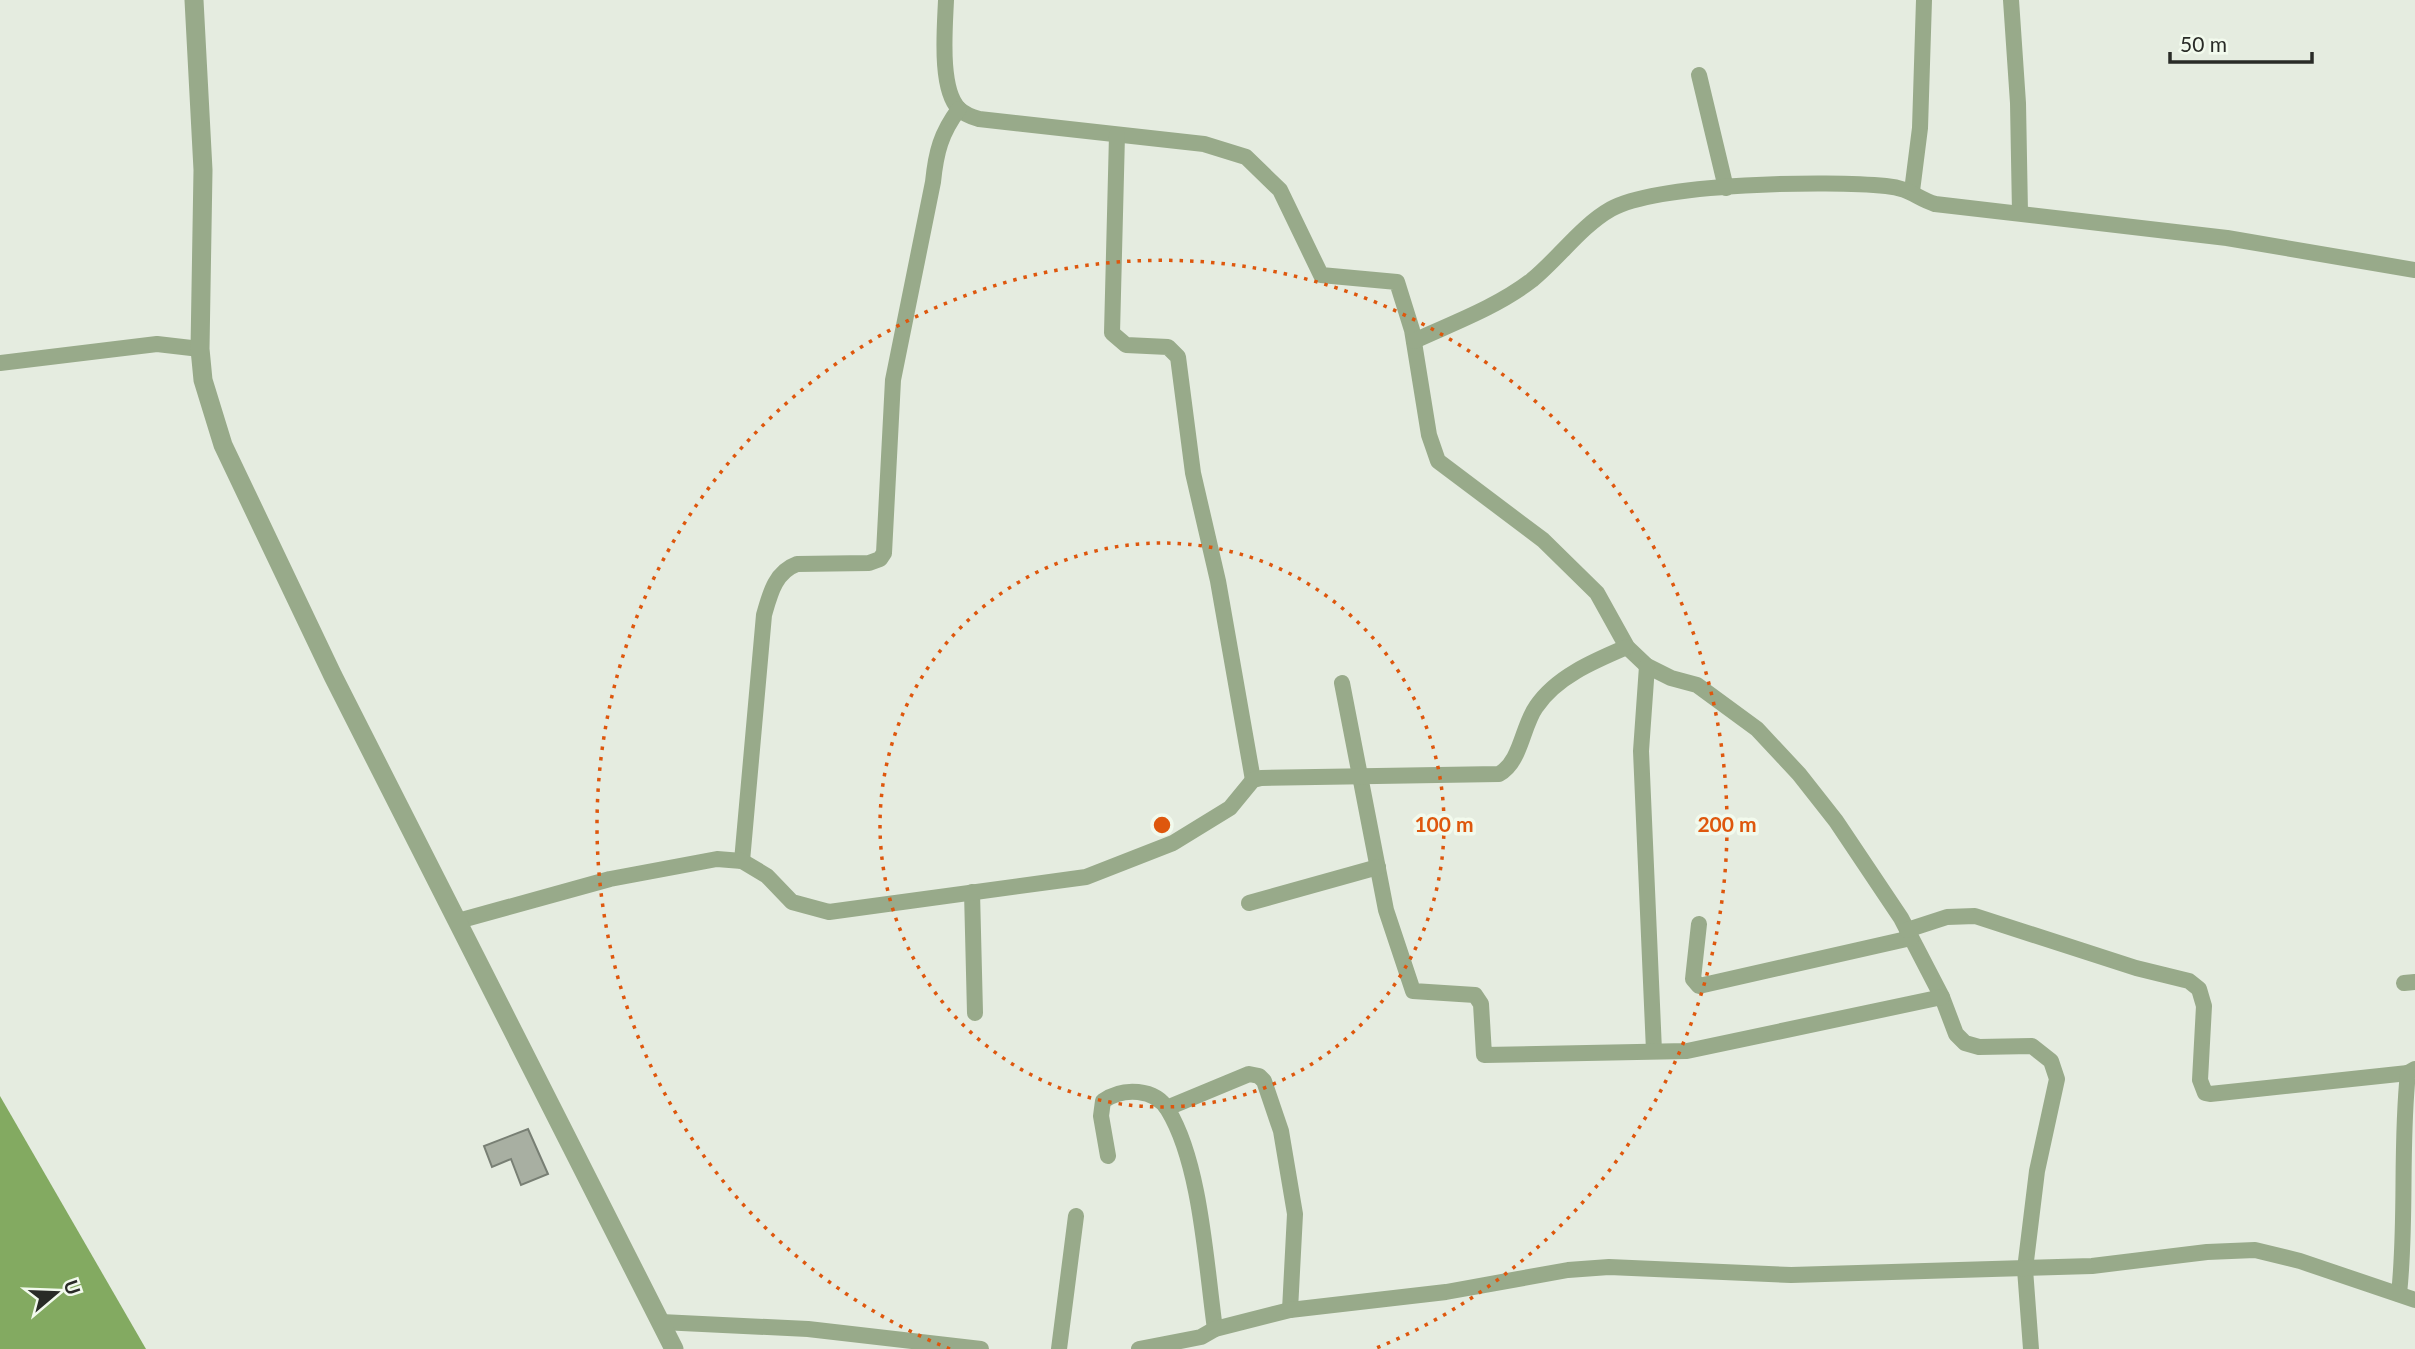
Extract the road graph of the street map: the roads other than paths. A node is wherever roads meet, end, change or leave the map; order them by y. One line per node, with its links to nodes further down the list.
1 (194, 0): 13 (street)
2 (946, 0): 6 (street)
3 (1924, 0): 9 (street)
4 (2011, 0): 10 (street)
5 (1699, 75): 8 (street)
6 (959, 109): 7 (street); 20 (street)
7 (1117, 135): 12 (street); 19 (street)
8 (1726, 188): 9 (street); 12 (street)
9 (1912, 191): 10 (street)
10 (2020, 213): 11 (street)
11 (2415, 270)
12 (1414, 341): 15 (street)
13 (200, 349): 14 (street); 24 (street)
14 (0, 363)
15 (1626, 646): 16 (street); 18 (street)
16 (1647, 666): 26 (street); 29 (street)
17 (1342, 683): 18 (street)
18 (1360, 775): 19 (street); 21 (street)
19 (1253, 780): 22 (street)
20 (742, 861): 22 (street); 24 (street)
21 (1378, 867): 23 (street); 29 (street)
22 (972, 892): 28 (street)
23 (1249, 903)
24 (458, 921): 38 (street)
25 (1699, 924): 26 (street)
26 (1909, 934): 27 (street); 30 (street)
27 (1942, 997): 29 (street); 34 (street)
28 (975, 1013)
29 (1654, 1051)
30 (2411, 1071): 35 (street)
31 (1167, 1108): 32 (street); 37 (street); 39 (street)
32 (1108, 1156)
33 (1076, 1216): 42 (street)
34 (2025, 1269): 35 (street); 37 (street); 44 (street)
35 (2399, 1294): 36 (street)
36 (2415, 1300)
37 (1290, 1310): 39 (street)
38 (661, 1321): 40 (street); 41 (street)
39 (1206, 1338): 43 (street)
40 (674, 1349)
41 (981, 1349)
42 (1059, 1349)
43 (1139, 1349)
44 (2031, 1349)

